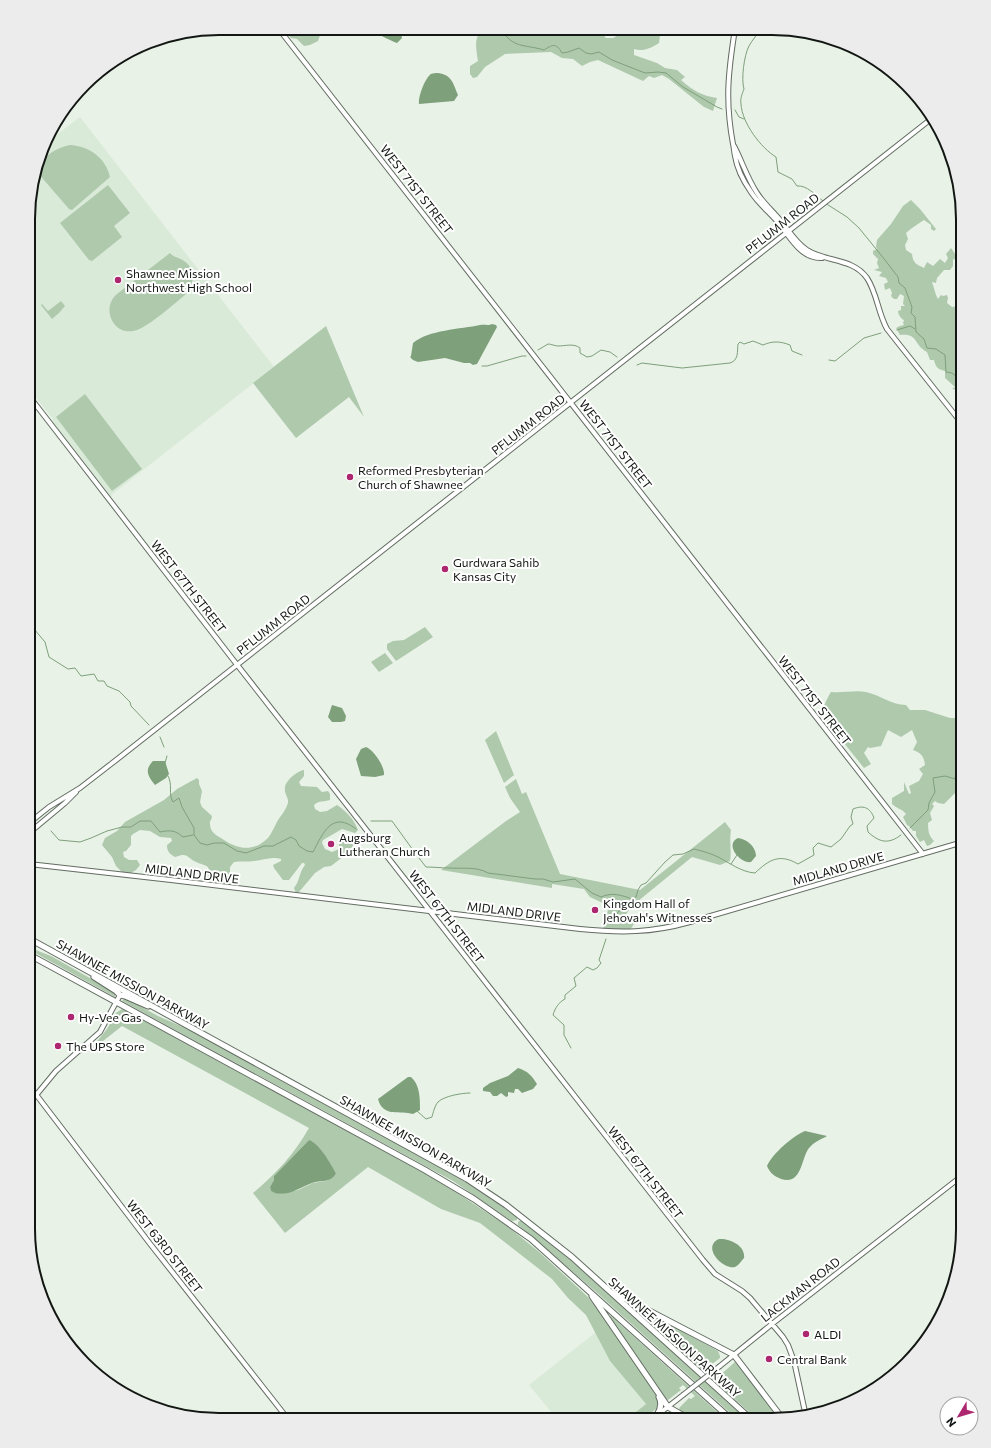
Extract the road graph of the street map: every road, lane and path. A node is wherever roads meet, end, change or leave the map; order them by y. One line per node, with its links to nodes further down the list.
1 (283, 35): 5 (street, WEST 71ST STREET)
2 (734, 35): 4 (street)
3 (928, 122): 4 (street, PFLUMM ROAD)
4 (788, 232): 5 (street, PFLUMM ROAD); 7 (street)
5 (571, 403): 9 (street, PFLUMM ROAD); 14 (street, WEST 71ST STREET)
6 (35, 404): 9 (street, WEST 67TH STREET)
7 (954, 416): 8 (street)
8 (956, 419)
9 (237, 664): 10 (street, PFLUMM ROAD); 16 (street, WEST 67TH STREET)
10 (80, 788): 11 (street, PFLUMM ROAD); 12 (street, PFLUMM ROAD)
11 (35, 818)
12 (35, 828)
13 (956, 844): 14 (street, MIDLAND DRIVE)
14 (923, 854): 16 (street, MIDLAND DRIVE)
15 (35, 865): 16 (street, MIDLAND DRIVE)
16 (430, 911): 27 (street, WEST 67TH STREET)
17 (35, 942): 19 (highway, SHAWNEE MISSION PARKWAY)
18 (35, 958): 21 (highway, SHAWNEE MISSION PARKWAY)
19 (78, 966): 20 (highway); 22 (highway, SHAWNEE MISSION PARKWAY)
20 (120, 995): 21 (street); 22 (highway)
21 (116, 1002): 23 (street); 25 (highway, SHAWNEE MISSION PARKWAY)
22 (171, 1016): 26 (highway, SHAWNEE MISSION PARKWAY)
23 (37, 1094): 32 (street, WEST 63RD STREET)
24 (956, 1180): 27 (street, LACKMAN ROAD)
25 (585, 1287): 29 (highway); 36 (highway, SHAWNEE MISSION PARKWAY)
26 (606, 1287): 28 (highway); 37 (highway, SHAWNEE MISSION PARKWAY)
27 (772, 1324): 28 (street, LACKMAN ROAD); 31 (street, WEST 67TH STREET)
28 (734, 1355): 30 (street, LACKMAN ROAD, bridge); 38 (highway)
29 (652, 1384): 30 (highway); 33 (highway)
30 (668, 1407): 34 (street, LACKMAN ROAD); 35 (highway)
31 (804, 1410)
32 (283, 1413)
33 (658, 1413)
34 (660, 1413)
35 (679, 1413)
36 (724, 1413)
37 (744, 1413)
38 (778, 1413)

